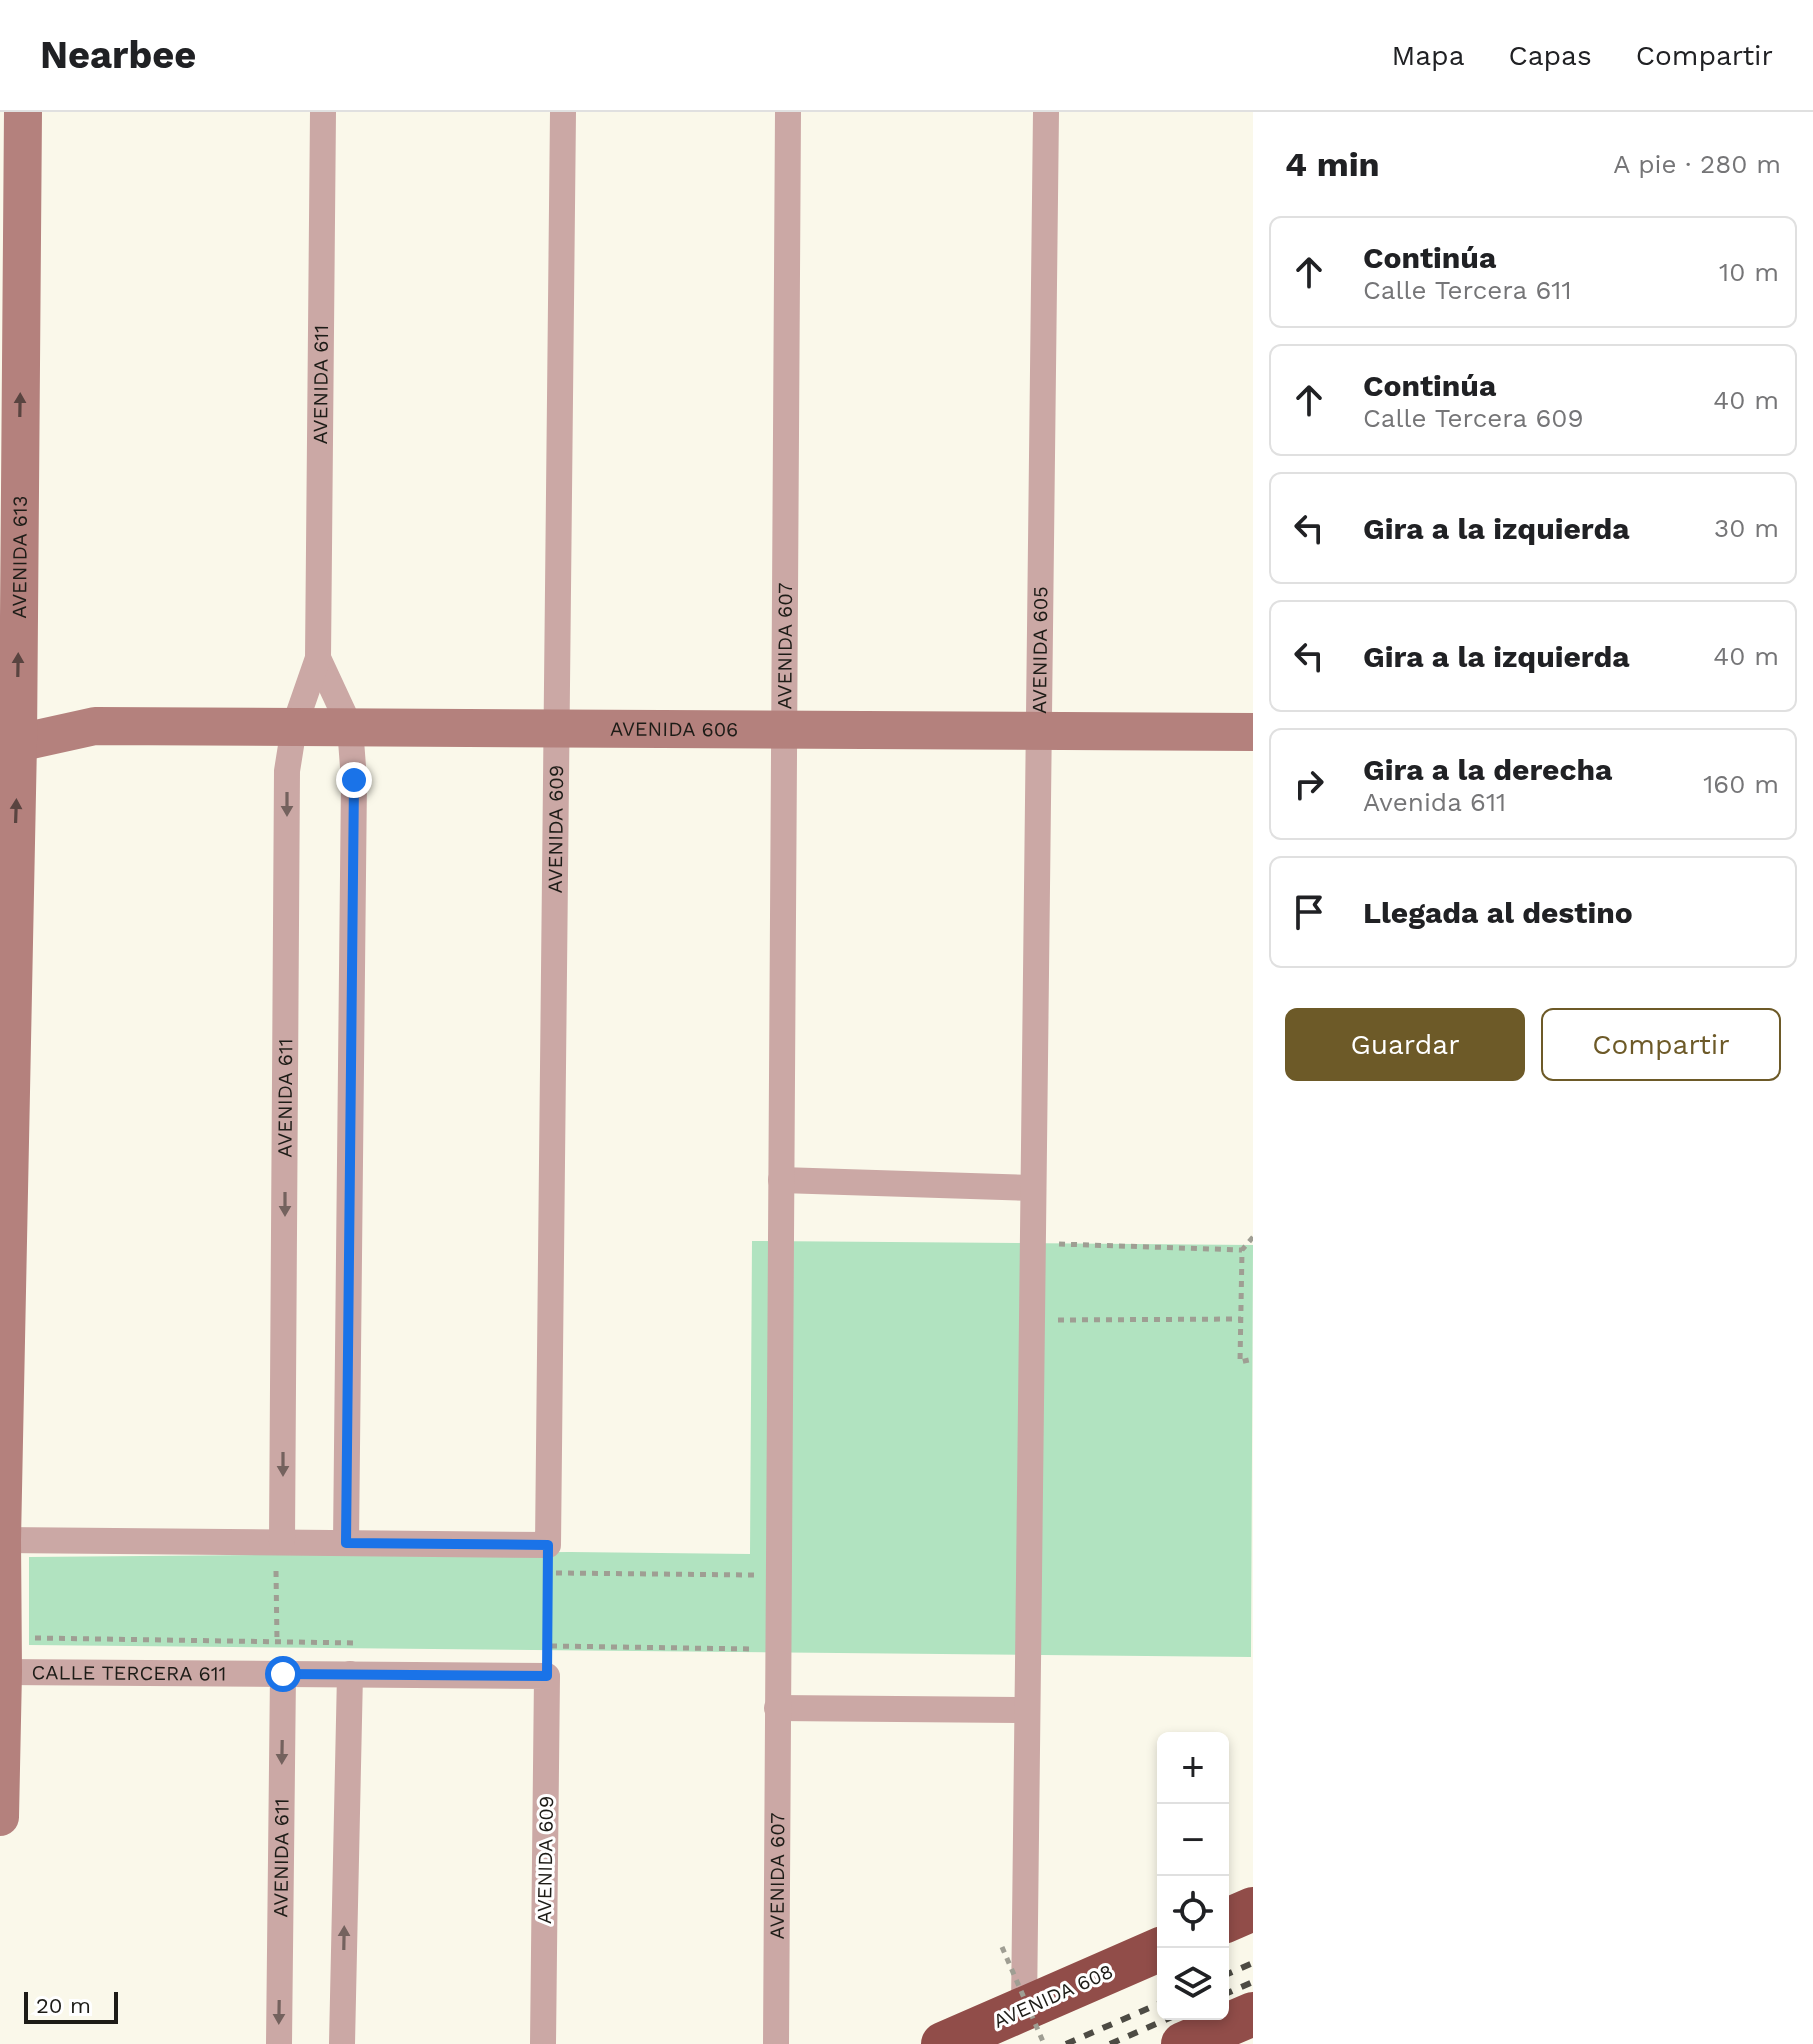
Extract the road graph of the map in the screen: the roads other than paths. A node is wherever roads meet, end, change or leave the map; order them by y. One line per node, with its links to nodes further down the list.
1 (323, 112): 6 (street, AVENIDA 611)
2 (563, 112): 11 (street, AVENIDA 609)
3 (788, 112): 12 (street, AVENIDA 607)
4 (1046, 112): 13 (street, AVENIDA 605)
5 (15, 121): 7 (street, AVENIDA 613, one-way to 5)
6 (318, 658): 9 (street, AVENIDA 611); 10 (street, AVENIDA 611)
7 (9, 705): 8 (street, AVENIDA 606); 15 (street, AVENIDA 613)
8 (95, 726): 9 (street, AVENIDA 606); 15 (street, AVENIDA 606)
9 (294, 727): 10 (street, AVENIDA 606); 19 (street, AVENIDA 611, one-way to 19)
10 (350, 727): 11 (street, AVENIDA 606); 20 (street, AVENIDA 611)
11 (556, 728): 12 (street, AVENIDA 606); 20 (street, AVENIDA 609)
12 (783, 729): 13 (street, AVENIDA 606); 16 (street, AVENIDA 607)
13 (1038, 731): 14 (street, AVENIDA 606); 17 (street, AVENIDA 605)
14 (1253, 732)
15 (9, 743): 18 (street, AVENIDA 613, one-way to 15)
16 (781, 1180): 17 (street); 25 (street, AVENIDA 607)
17 (1033, 1188): 26 (street, AVENIDA 605)
18 (2, 1540): 19 (street); 21 (street, AVENIDA 613)
19 (282, 1542): 20 (street)
20 (346, 1543)
21 (3, 1672): 22 (street, CALLE TERCERA 611); 27 (street, AVENIDA 613)
22 (283, 1674): 23 (street, CALLE TERCERA 611); 33 (street, AVENIDA 611, one-way to 33)
23 (350, 1674): 24 (street, CALLE TERCERA 611); 34 (street, one-way to 23)
24 (547, 1676): 35 (street, AVENIDA 609)
25 (777, 1708): 26 (street); 36 (street, AVENIDA 607)
26 (1027, 1710): 32 (street)
27 (0, 1817)
28 (1253, 1909): 29 (highway)
29 (1229, 1919)
30 (1157, 1952): 32 (highway, AVENIDA 608)
31 (1253, 2014): 38 (highway)
32 (1034, 2026): 37 (highway, AVENIDA 608)
33 (279, 2044)
34 (342, 2044)
35 (543, 2044)
36 (776, 2044)
37 (943, 2044)
38 (1183, 2044)

